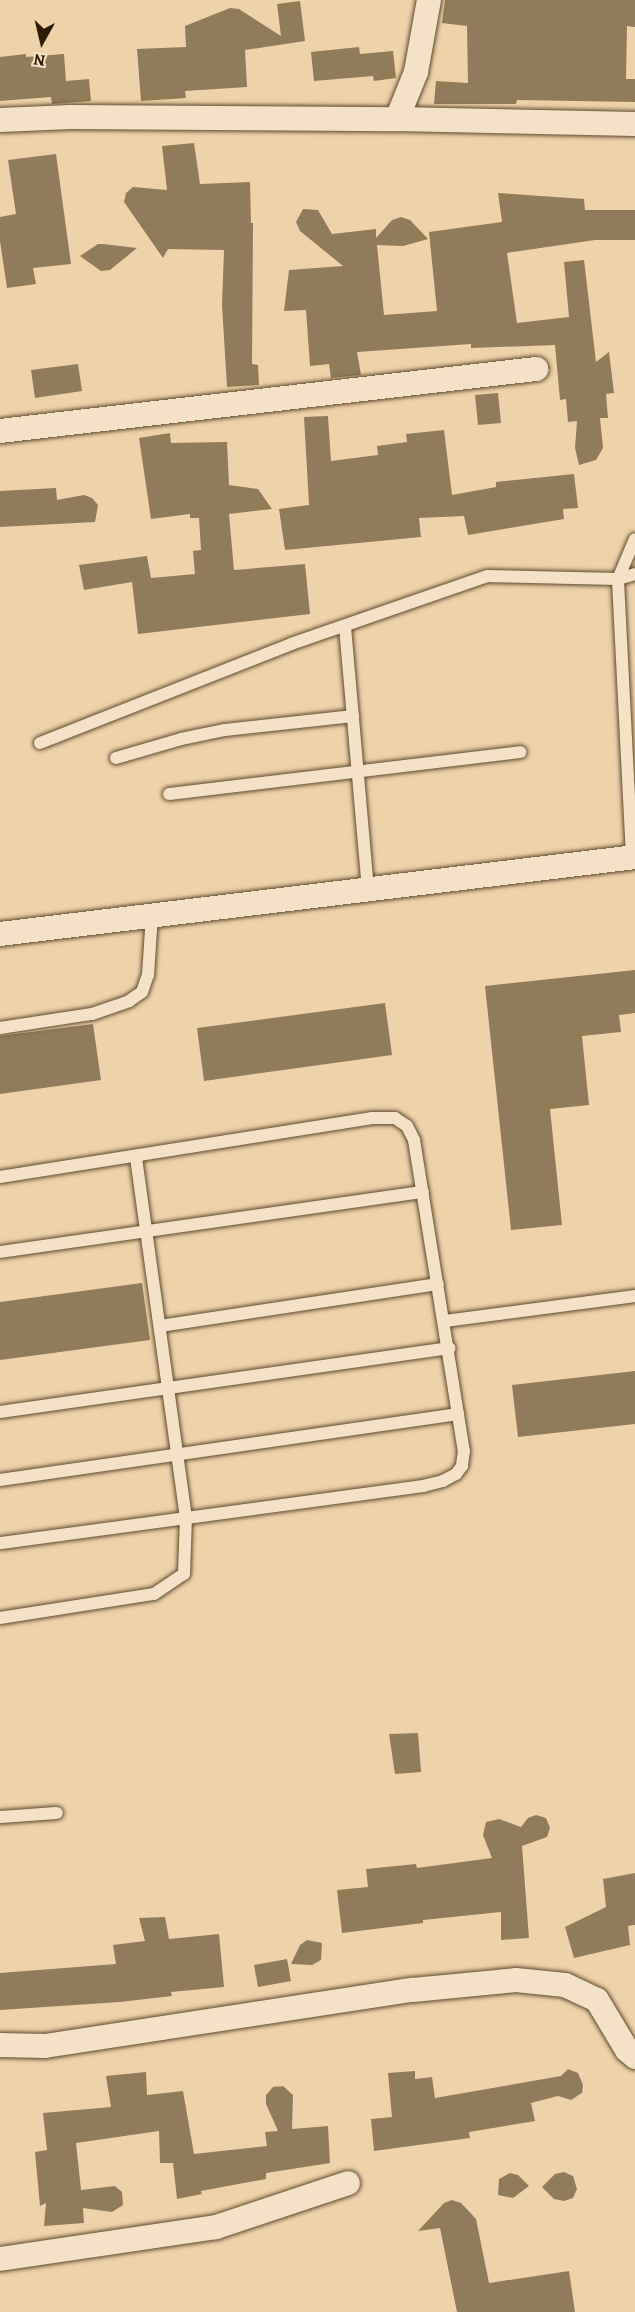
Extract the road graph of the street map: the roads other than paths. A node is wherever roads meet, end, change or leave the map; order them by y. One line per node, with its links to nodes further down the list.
1 (429, 0): 2 (street)
2 (397, 119): 3 (street); 4 (street)
3 (0, 120)
4 (635, 124)
5 (536, 369): 6 (street)
6 (0, 431)
7 (635, 539): 9 (lane)
8 (635, 574): 9 (lane)
9 (618, 579): 10 (lane); 17 (lane)
10 (345, 627): 11 (lane); 12 (lane)
11 (353, 716): 14 (lane); 15 (lane)
12 (40, 742)
13 (521, 752): 15 (lane)
14 (116, 758)
15 (358, 773): 16 (lane); 18 (lane)
16 (168, 795)
17 (633, 857): 18 (street)
18 (368, 888): 19 (street)
19 (152, 914): 20 (street); 21 (lane)
20 (0, 934)
21 (0, 1028)
22 (136, 1158): 23 (lane); 24 (lane); 25 (lane)
23 (0, 1177)
24 (423, 1192): 25 (lane); 27 (lane)
25 (146, 1233): 26 (lane); 30 (lane)
26 (0, 1252)
27 (438, 1284): 29 (lane); 30 (lane)
28 (635, 1296): 29 (lane)
29 (445, 1321): 31 (lane)
30 (159, 1326): 32 (lane)
31 (449, 1348): 32 (lane); 34 (lane)
32 (168, 1389): 33 (lane); 35 (lane)
33 (0, 1412)
34 (458, 1414): 35 (lane); 37 (lane)
35 (178, 1455): 36 (lane); 37 (lane)
36 (0, 1480)
37 (186, 1518): 38 (lane); 39 (lane)
38 (0, 1543)
39 (0, 1618)
40 (57, 1813): 41 (lane)
41 (0, 1817)
42 (0, 2045): 43 (street)
43 (635, 2057)
44 (348, 2183): 45 (street)
45 (0, 2259)

